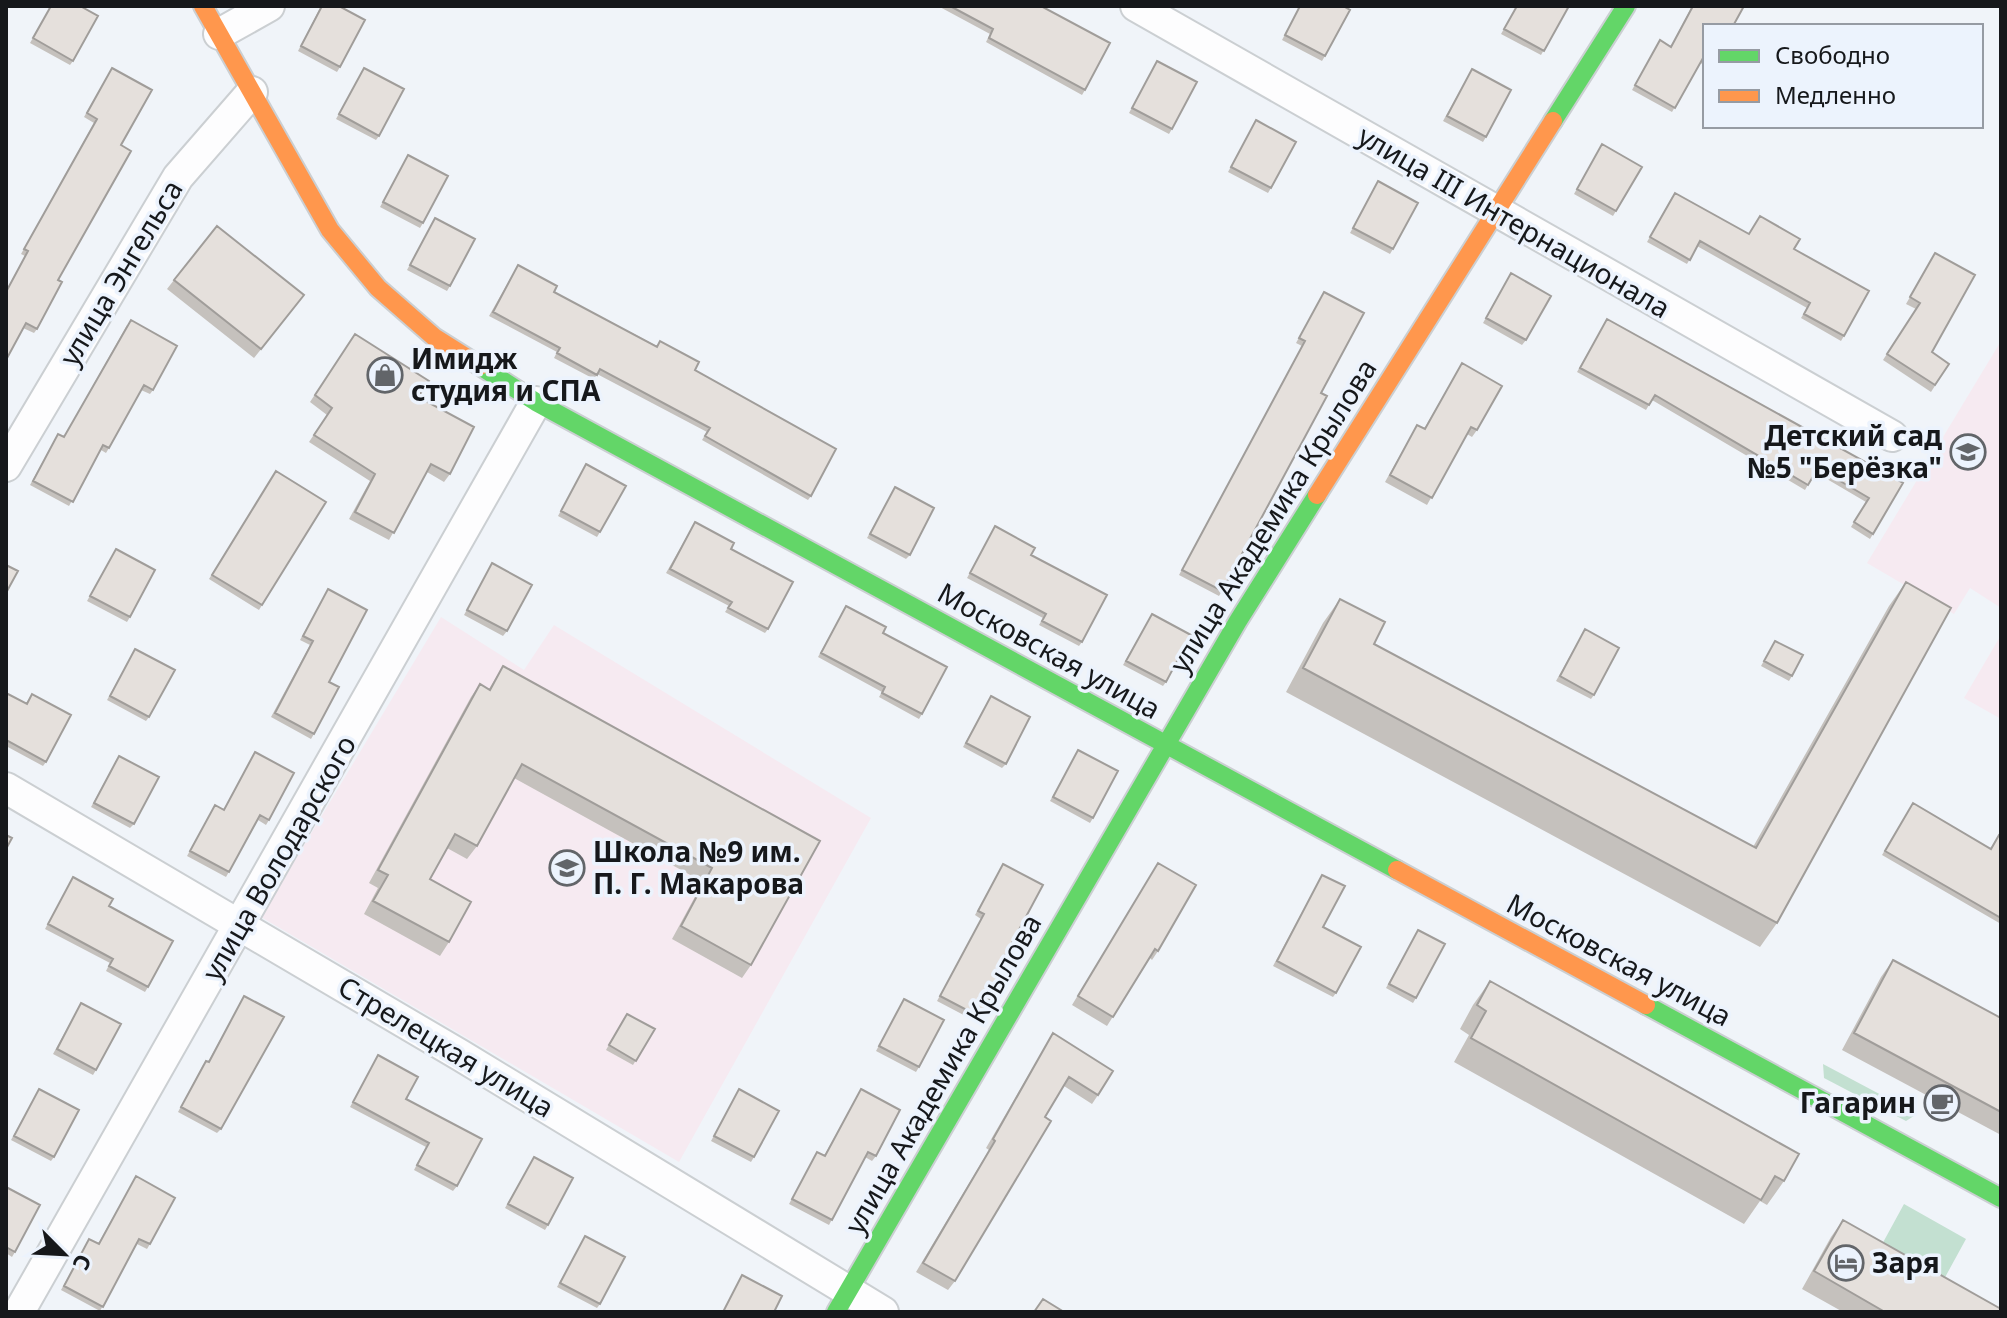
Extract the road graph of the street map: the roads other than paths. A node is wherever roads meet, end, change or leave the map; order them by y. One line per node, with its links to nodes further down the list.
1 (203, 6): 5 (street, Московская улица)
2 (269, 6): 5 (street)
3 (1136, 6): 7 (street, улица III Интернационала)
4 (1626, 6): 7 (street, улица Академика Крылова)
5 (219, 34): 6 (street, Московская улица)
6 (252, 92): 8 (street, Московская улица); 10 (street, улица Энгельса)
7 (1496, 213): 9 (street, улица III Интернационала); 11 (street, улица Академика Крылова)
8 (536, 402): 11 (street, Московская улица); 13 (street, улица Володарского)
9 (1892, 436)
10 (6, 466)
11 (1166, 747): 14 (street, Московская улица); 15 (street, улица Академика Крылова)
12 (6, 788): 13 (street, Стрелецкая улица)
13 (242, 924): 15 (street, Стрелецкая улица); 16 (street, улица Володарского)
14 (2001, 1198)
15 (842, 1302): 17 (street, Стрелецкая улица)
16 (19, 1312)
17 (883, 1312)

